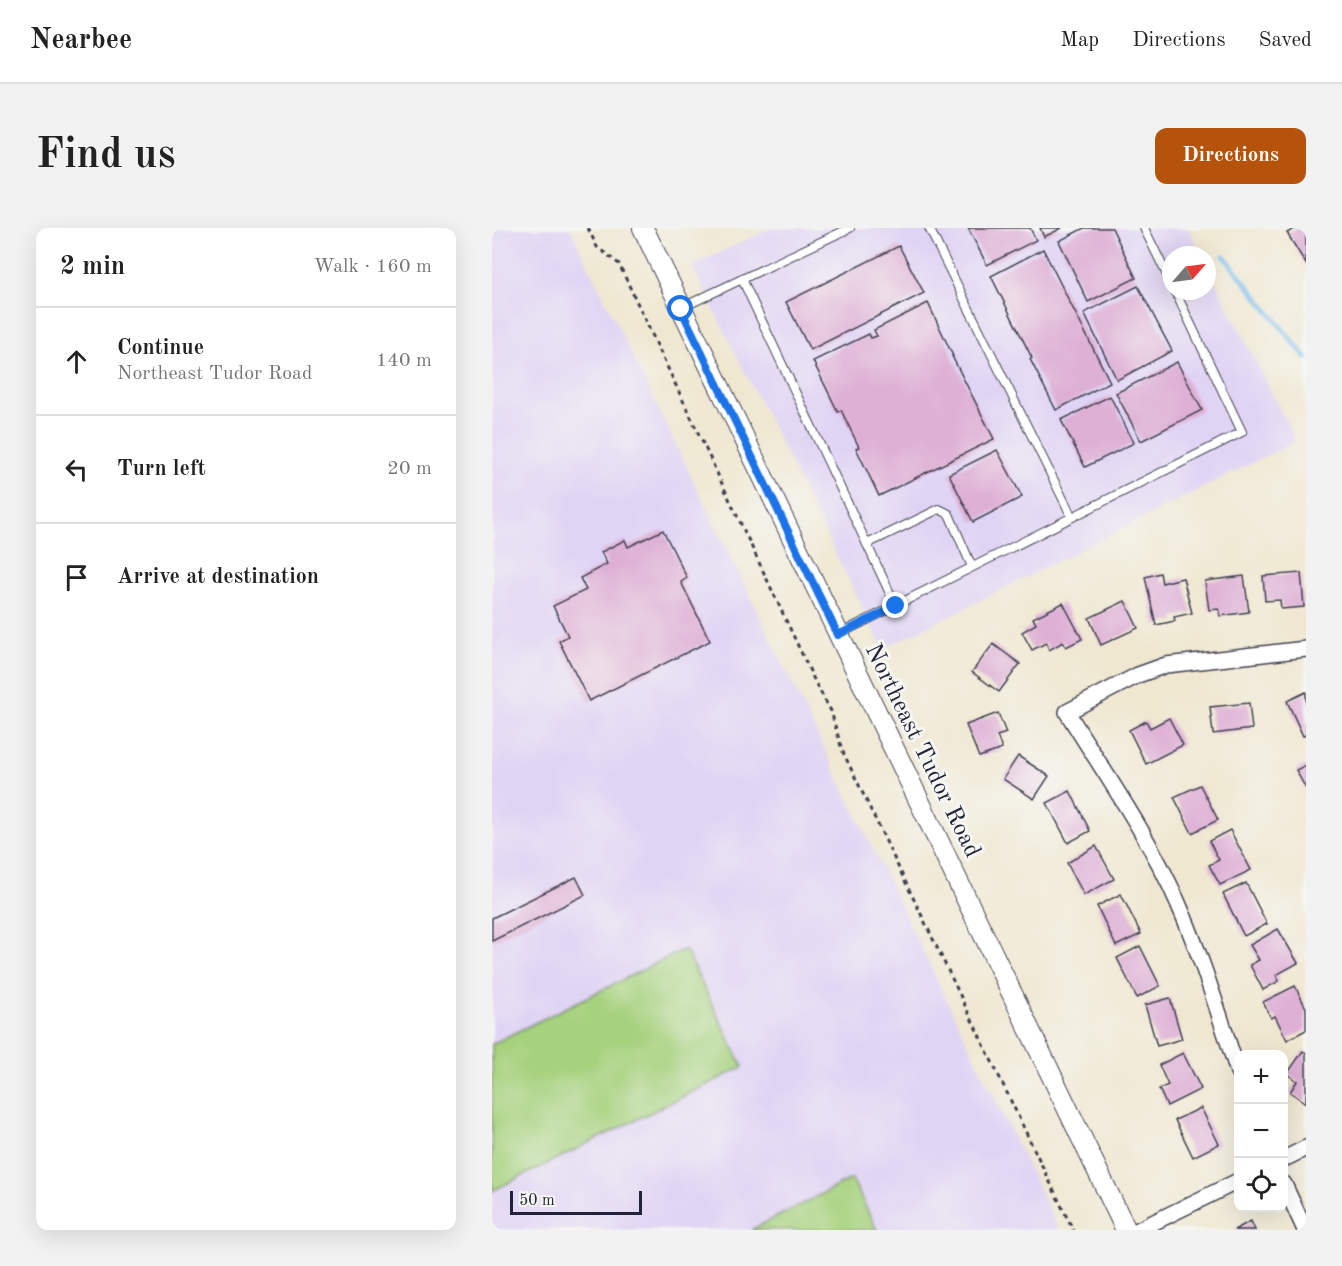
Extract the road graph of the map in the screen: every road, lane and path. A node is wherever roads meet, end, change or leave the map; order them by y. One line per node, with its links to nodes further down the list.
1 (588, 228): 21 (path)
2 (642, 228): 9 (street, Northeast Tudor Road)
3 (850, 228): 7 (lane)
4 (928, 228): 10 (lane)
5 (1144, 228): 6 (lane)
6 (1162, 265)
7 (742, 279): 9 (lane); 11 (lane)
8 (1179, 300): 10 (lane)
9 (681, 309): 14 (street, Northeast Tudor Road)
10 (1072, 517): 12 (lane)
11 (867, 544): 12 (lane); 13 (lane)
12 (972, 567): 13 (lane)
13 (896, 606): 14 (lane)
14 (838, 635): 22 (street, Northeast Tudor Road)
15 (1306, 649): 16 (street)
16 (1234, 1058)
17 (1306, 1148): 18 (street)
18 (1286, 1158)
19 (1234, 1183): 23 (street)
20 (1288, 1193): 24 (street)
21 (1073, 1230)
22 (1126, 1230)
23 (1138, 1230)
24 (1305, 1230)

